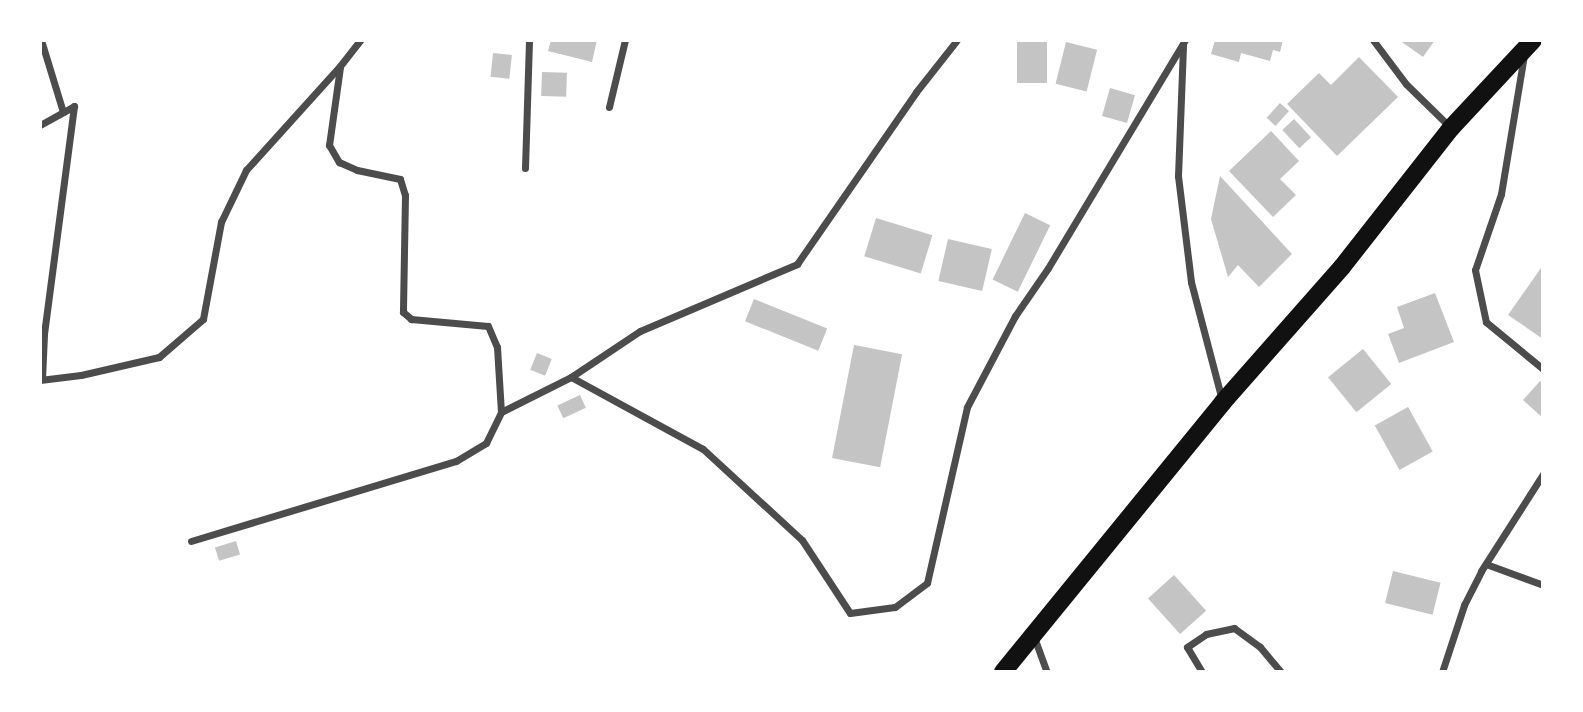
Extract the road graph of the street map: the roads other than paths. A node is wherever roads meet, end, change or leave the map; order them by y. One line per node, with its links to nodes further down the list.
1 (41, 40): 11 (street)
2 (360, 40): 9 (street)
3 (529, 40): 14 (street)
4 (625, 40): 10 (street)
5 (957, 40): 16 (street)
6 (1373, 40): 13 (street)
7 (1184, 43): 16 (street); 18 (street)
8 (1529, 44): 13 (main road); 15 (street)
9 (341, 66): 17 (street); 19 (street)
10 (609, 107)
11 (63, 113): 12 (street); 17 (street)
12 (40, 125)
13 (1451, 128): 18 (main road)
14 (525, 168)
15 (1543, 369)
16 (570, 377): 19 (street)
17 (41, 379)
18 (1223, 402): 24 (main road)
19 (501, 412): 21 (street)
20 (1543, 474): 22 (street)
21 (191, 541)
22 (1486, 564): 23 (street); 29 (street)
23 (1543, 584)
24 (1033, 636): 25 (main road); 26 (street)
25 (1003, 672)
26 (1047, 672)
27 (1202, 672): 28 (street)
28 (1281, 672)
29 (1442, 672)

